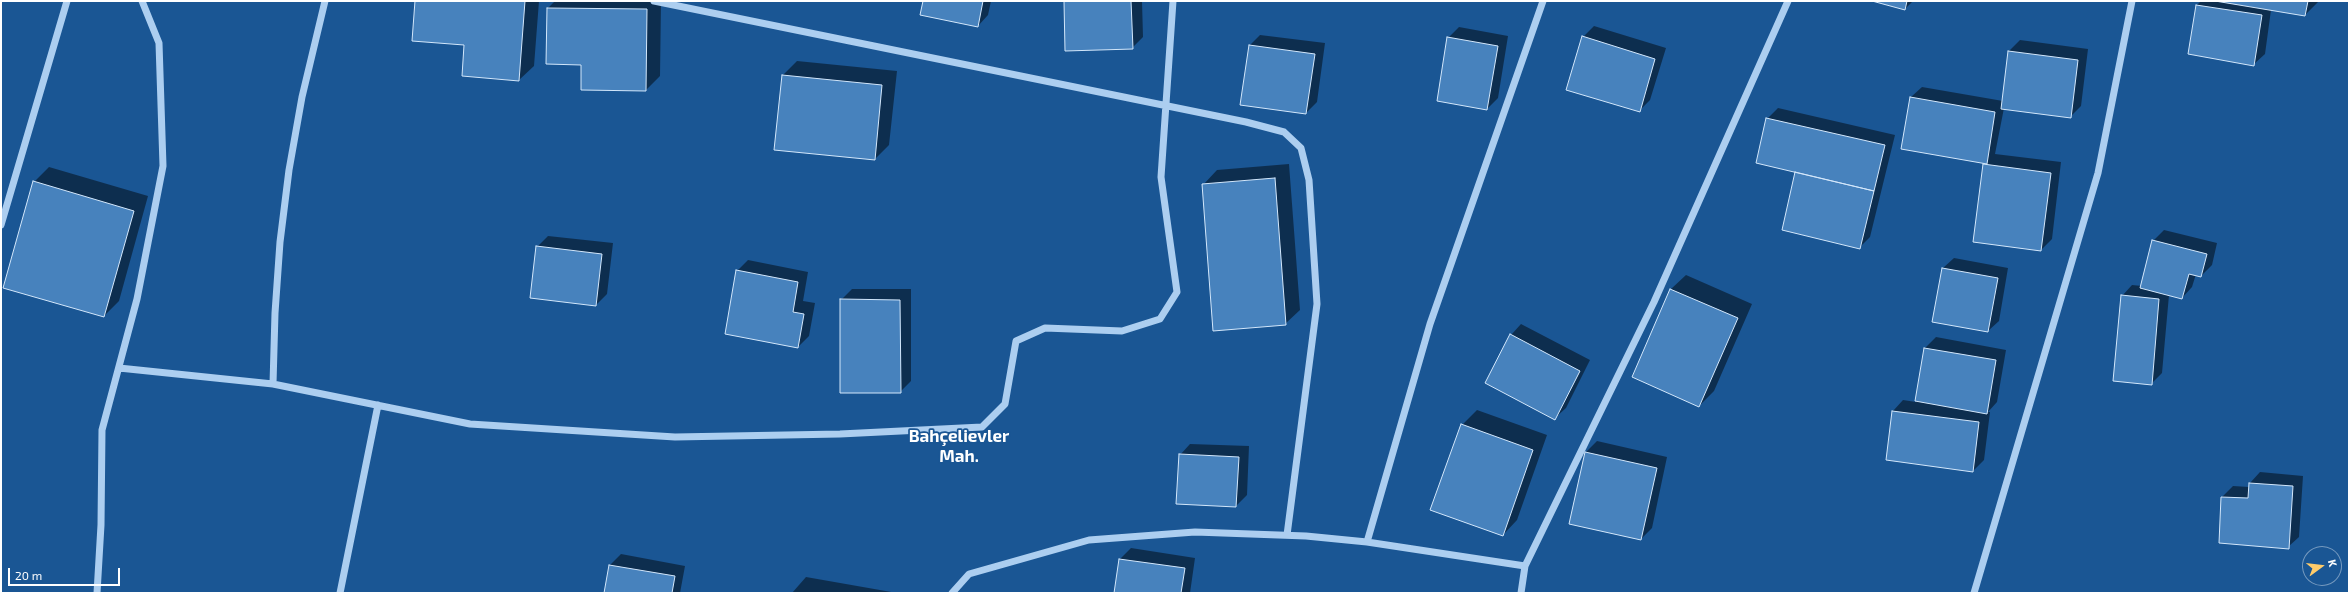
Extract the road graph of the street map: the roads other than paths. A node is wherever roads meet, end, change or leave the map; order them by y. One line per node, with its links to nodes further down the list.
1 (67, 1): 10 (street)
2 (142, 1): 11 (street)
3 (325, 1): 12 (street)
4 (654, 1): 9 (street)
5 (1173, 1): 9 (street)
6 (1543, 1): 15 (street)
7 (1788, 1): 16 (street)
8 (2132, 1): 21 (street)
9 (1166, 107): 13 (street); 14 (street)
10 (1, 225)
11 (119, 368): 12 (street); 17 (street)
12 (273, 384): 13 (street)
13 (378, 405): 18 (street)
14 (1287, 535): 15 (street); 19 (street)
15 (1367, 542): 16 (street)
16 (1525, 566): 20 (street)
17 (97, 593)
18 (340, 593)
19 (952, 593)
20 (1521, 593)
21 (1974, 593)

